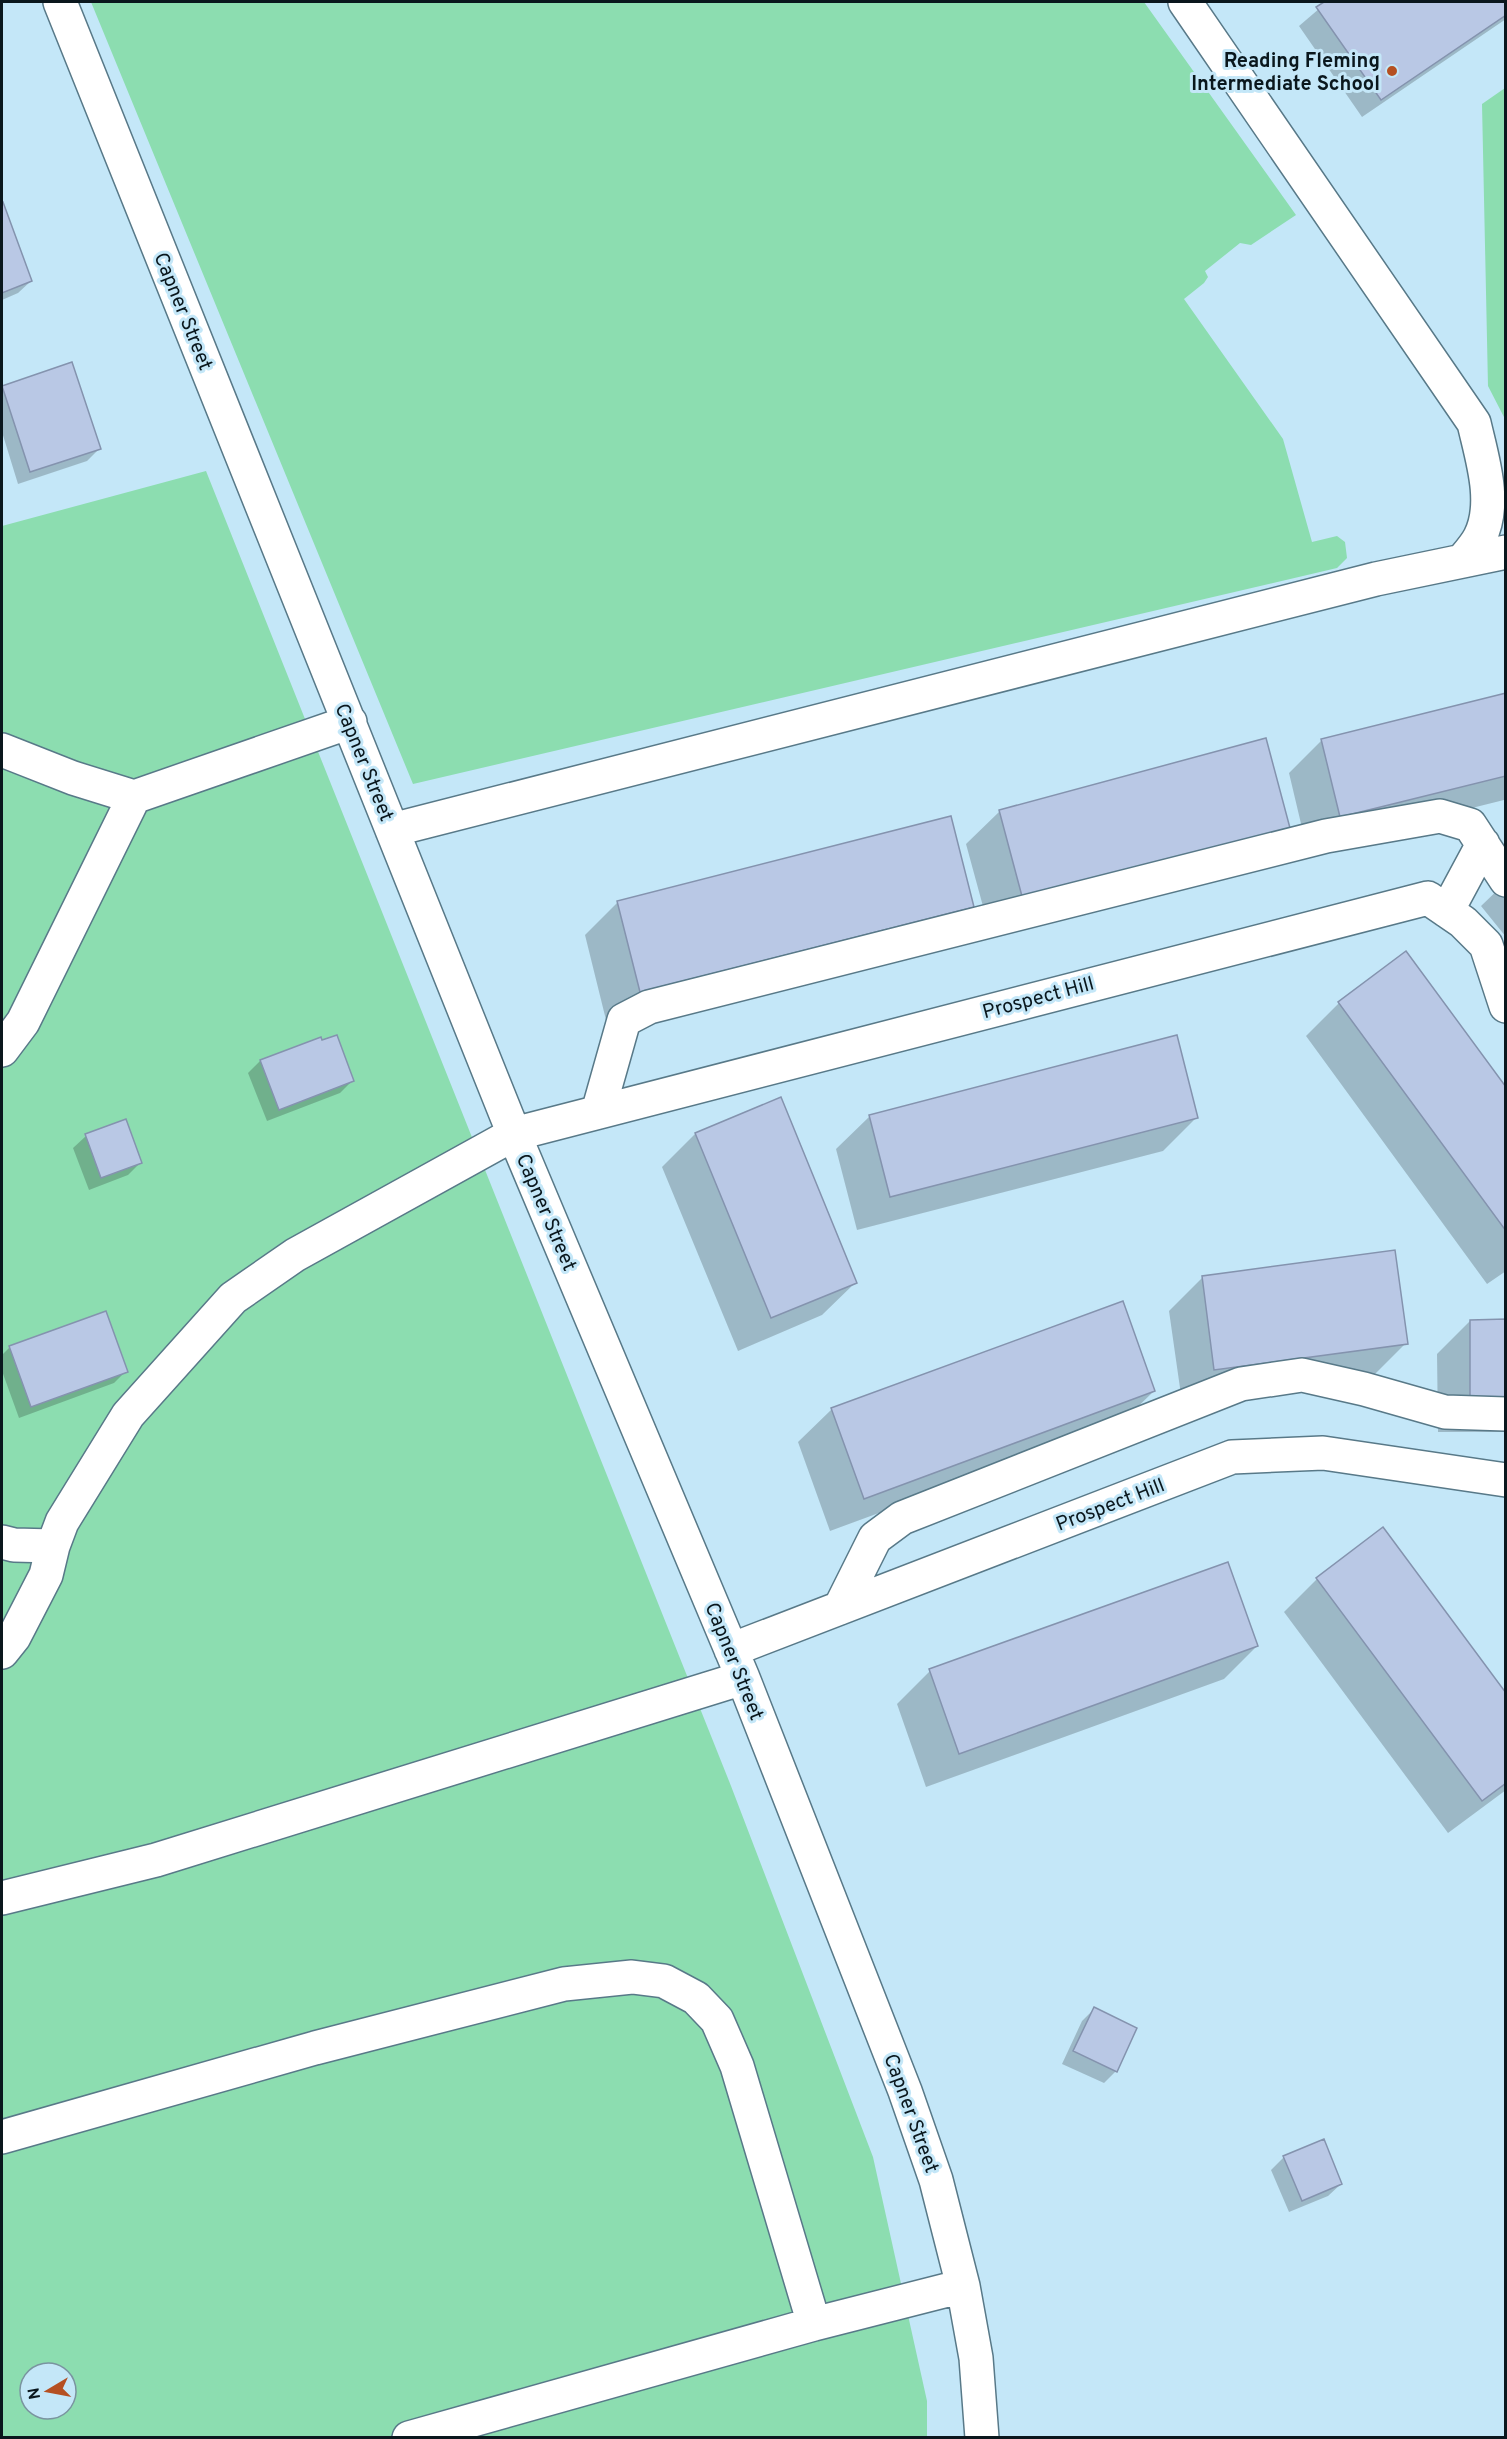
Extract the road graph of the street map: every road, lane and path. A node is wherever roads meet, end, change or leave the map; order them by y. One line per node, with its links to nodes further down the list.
1 (60, 2): 5 (street, Capner Street)
2 (1185, 2): 4 (street)
3 (1506, 552): 4 (street)
4 (1463, 560): 8 (street)
5 (350, 722): 7 (street); 8 (street, Capner Street)
6 (2, 750): 7 (street)
7 (134, 797): 13 (street)
8 (393, 830): 15 (street, Capner Street)
9 (1483, 844): 10 (street); 11 (street); 14 (street)
10 (1506, 880)
11 (1447, 911): 12 (street, Prospect Hill); 14 (street, Prospect Hill)
12 (1506, 1006)
13 (2, 1050)
14 (598, 1112): 15 (street, Prospect Hill)
15 (514, 1134): 19 (street, Prospect Hill); 22 (street, Capner Street)
16 (1506, 1414): 20 (street)
17 (1506, 1480): 20 (street, Prospect Hill)
18 (2, 1542): 19 (street)
19 (53, 1546): 21 (street, Prospect Hill)
20 (840, 1608): 22 (street, Prospect Hill)
21 (2, 1652)
22 (737, 1664): 23 (street, Prospect Hill); 25 (street, Capner Street)
23 (2, 1898)
24 (2, 2137): 26 (street)
25 (963, 2286): 26 (street); 28 (street, Capner Street)
26 (814, 2324): 27 (street)
27 (409, 2438)
28 (982, 2438)

